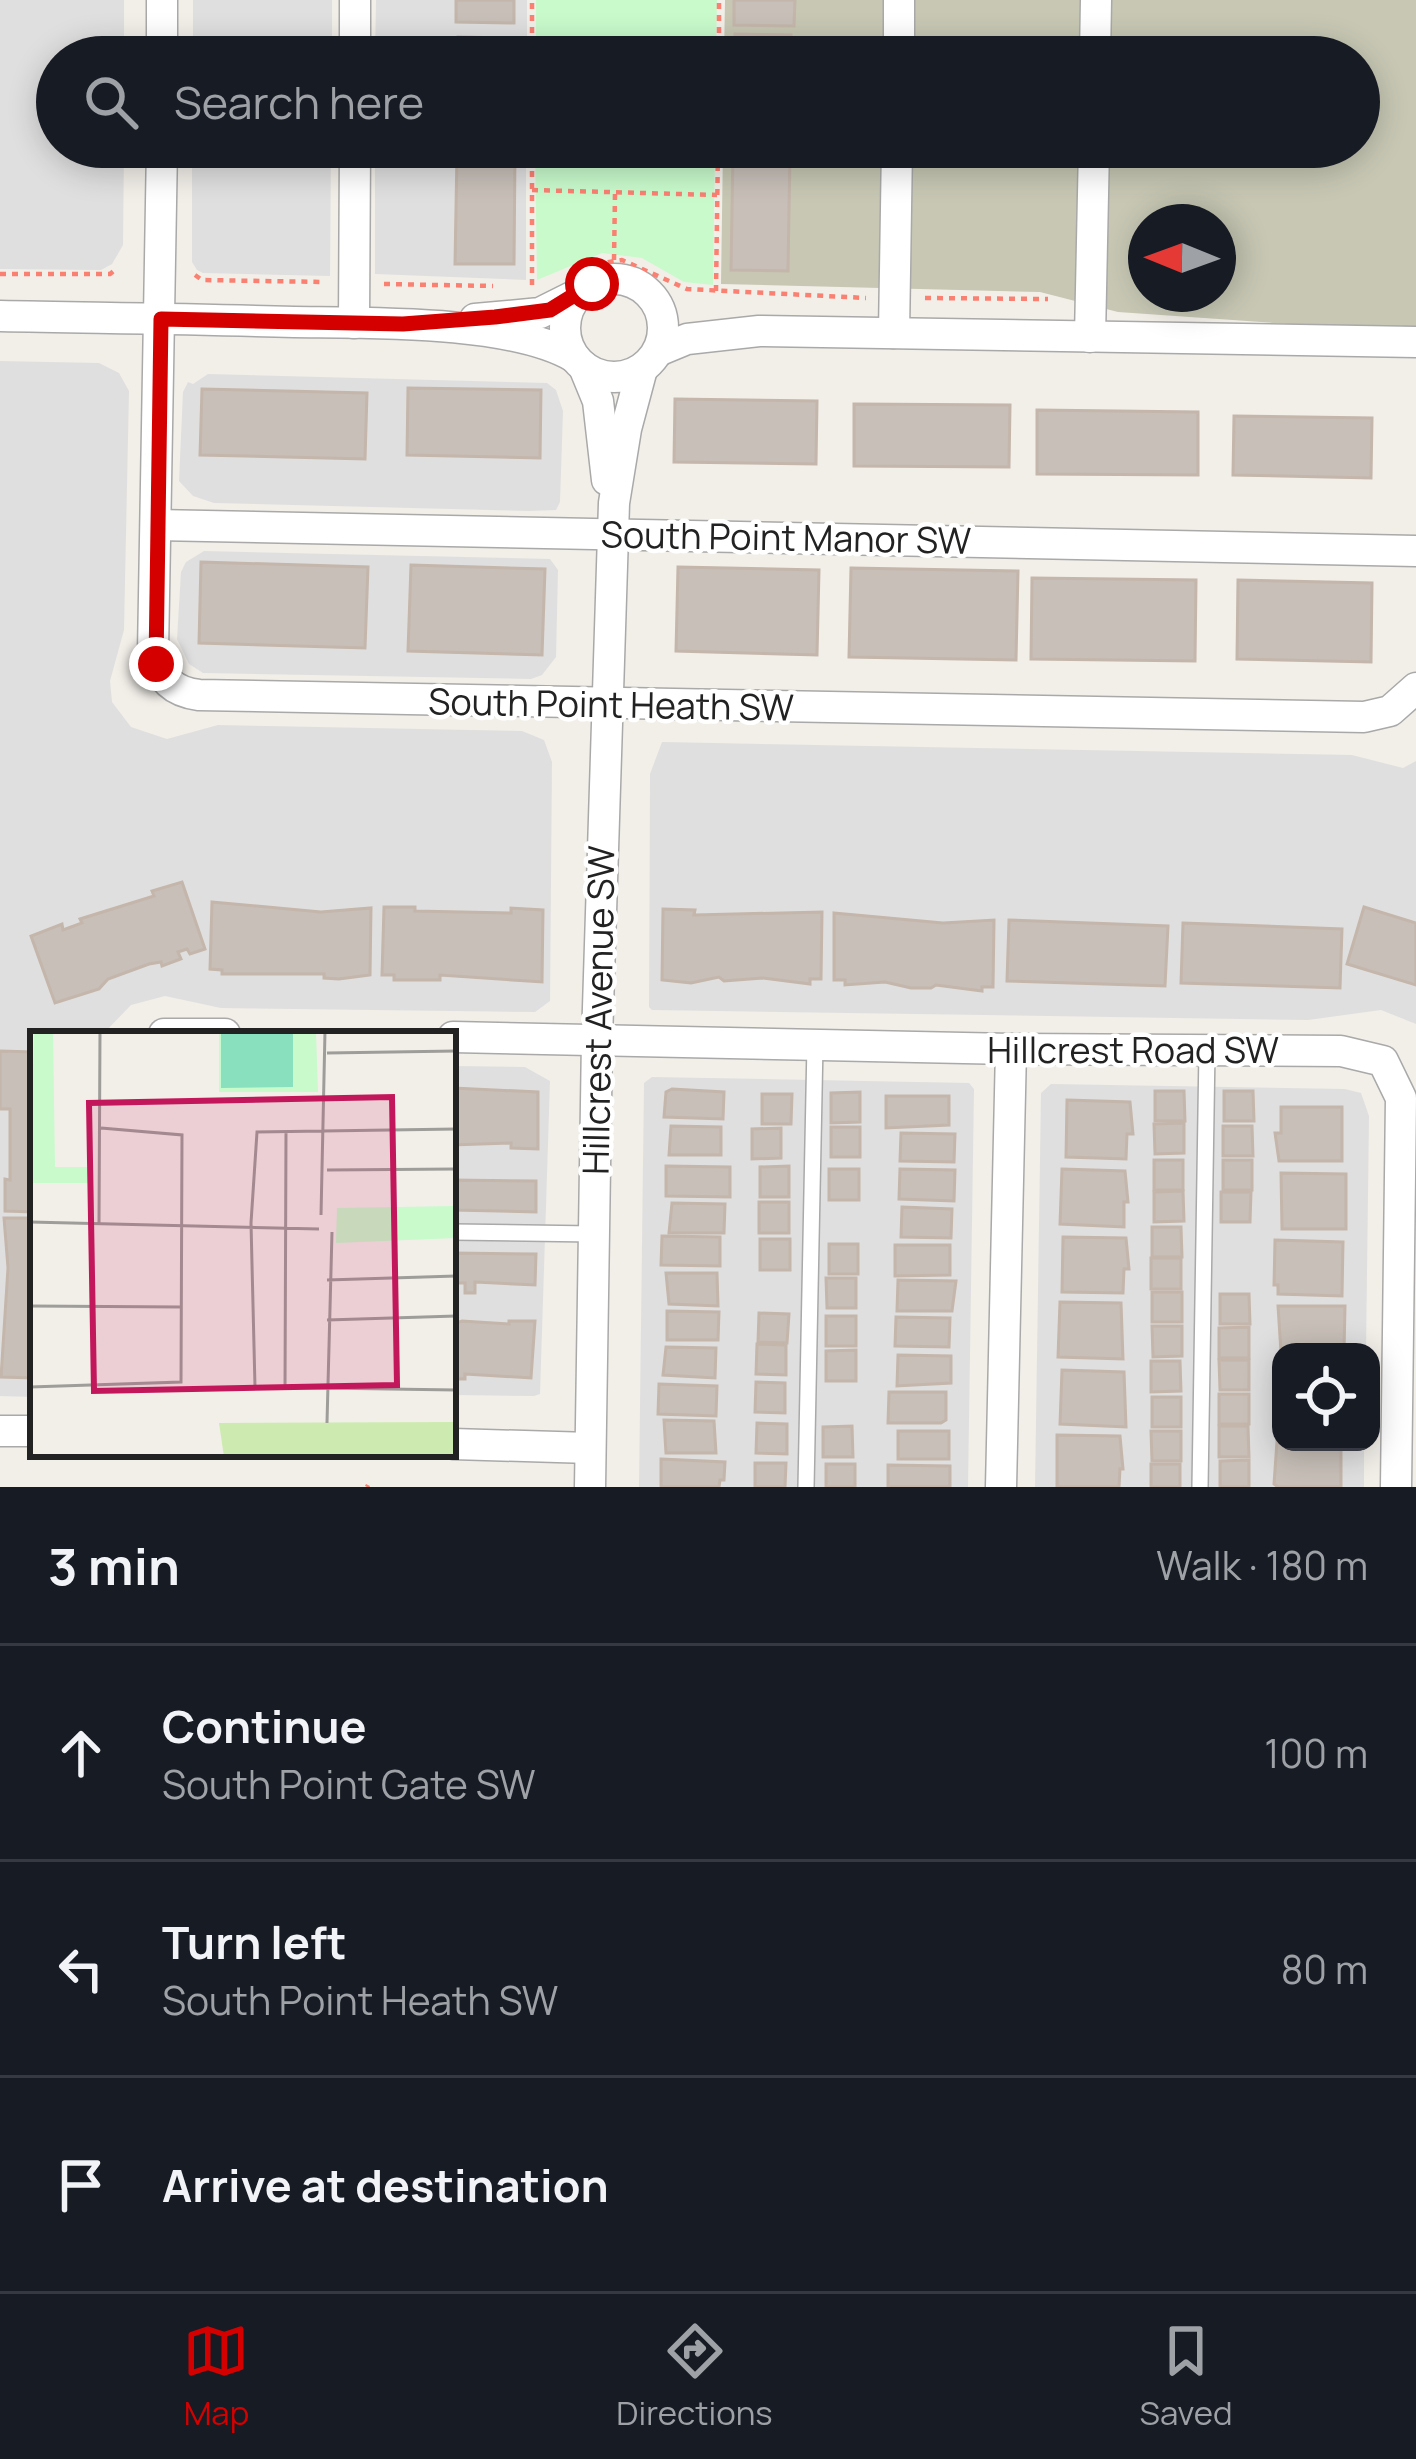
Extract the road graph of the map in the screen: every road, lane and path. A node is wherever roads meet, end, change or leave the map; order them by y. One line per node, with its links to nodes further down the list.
1 (162, 0): 7 (street)
2 (355, 0): 8 (street)
3 (532, 0): 9 (path)
4 (719, 0): 10 (path)
5 (899, 0): 11 (street)
6 (1096, 0): 12 (street)
7 (162, 36)
8 (355, 36)
9 (532, 36)
10 (719, 36)
11 (898, 36)
12 (1095, 36)
13 (162, 168): 29 (street, South Point Heath SW)
14 (355, 168): 30 (street)
15 (532, 168): 19 (path)
16 (718, 168): 21 (path)
17 (897, 168): 33 (street)
18 (1094, 168): 34 (street)
19 (532, 190): 20 (path); 26 (path)
20 (615, 192): 21 (path); 22 (path)
21 (717, 195): 22 (path)
22 (614, 260): 25 (path)
23 (116, 268): 24 (path)
24 (0, 274)
25 (579, 281): 27 (street); 31 (street); 37 (street)
26 (542, 284)
27 (657, 305): 32 (street); 36 (street)
28 (0, 316): 29 (street)
29 (161, 319): 30 (street); 38 (street, South Point Heath SW)
30 (354, 323): 31 (street)
31 (403, 324): 37 (street)
32 (759, 331): 33 (street); 36 (street)
33 (894, 333): 34 (street)
34 (1090, 337): 35 (street)
35 (1416, 342)
36 (650, 360): 37 (street); 39 (street, Hillcrest Avenue SW)
37 (579, 362): 39 (street, Hillcrest Avenue SW)
38 (156, 525): 39 (street, South Point Manor SW); 42 (street, South Point Heath SW)
39 (614, 533): 40 (street, South Point Manor SW); 42 (street, Hillcrest Avenue SW)
40 (1416, 550)
41 (1416, 688): 42 (street, South Point Heath SW)
42 (607, 704): 44 (street, Hillcrest Avenue SW)
43 (456, 1037): 44 (street, Hillcrest Road SW)
44 (597, 1039): 45 (street, Hillcrest Road SW); 49 (street, Hillcrest Avenue SW)
45 (815, 1044): 46 (street, Hillcrest Road SW); 55 (lane)
46 (1011, 1049): 47 (street, Hillcrest Road SW); 56 (street)
47 (1207, 1050): 57 (lane); 58 (street, Hillcrest Road SW)
48 (456, 1232): 49 (lane)
49 (594, 1234): 53 (street, Hillcrest Avenue SW)
50 (0, 1431): 51 (street)
51 (30, 1432)
52 (456, 1444): 53 (street)
53 (590, 1448): 54 (street, Hillcrest Avenue SW)
54 (590, 1487)
55 (806, 1487)
56 (1001, 1487)
57 (1200, 1487)
58 (1396, 1487)

